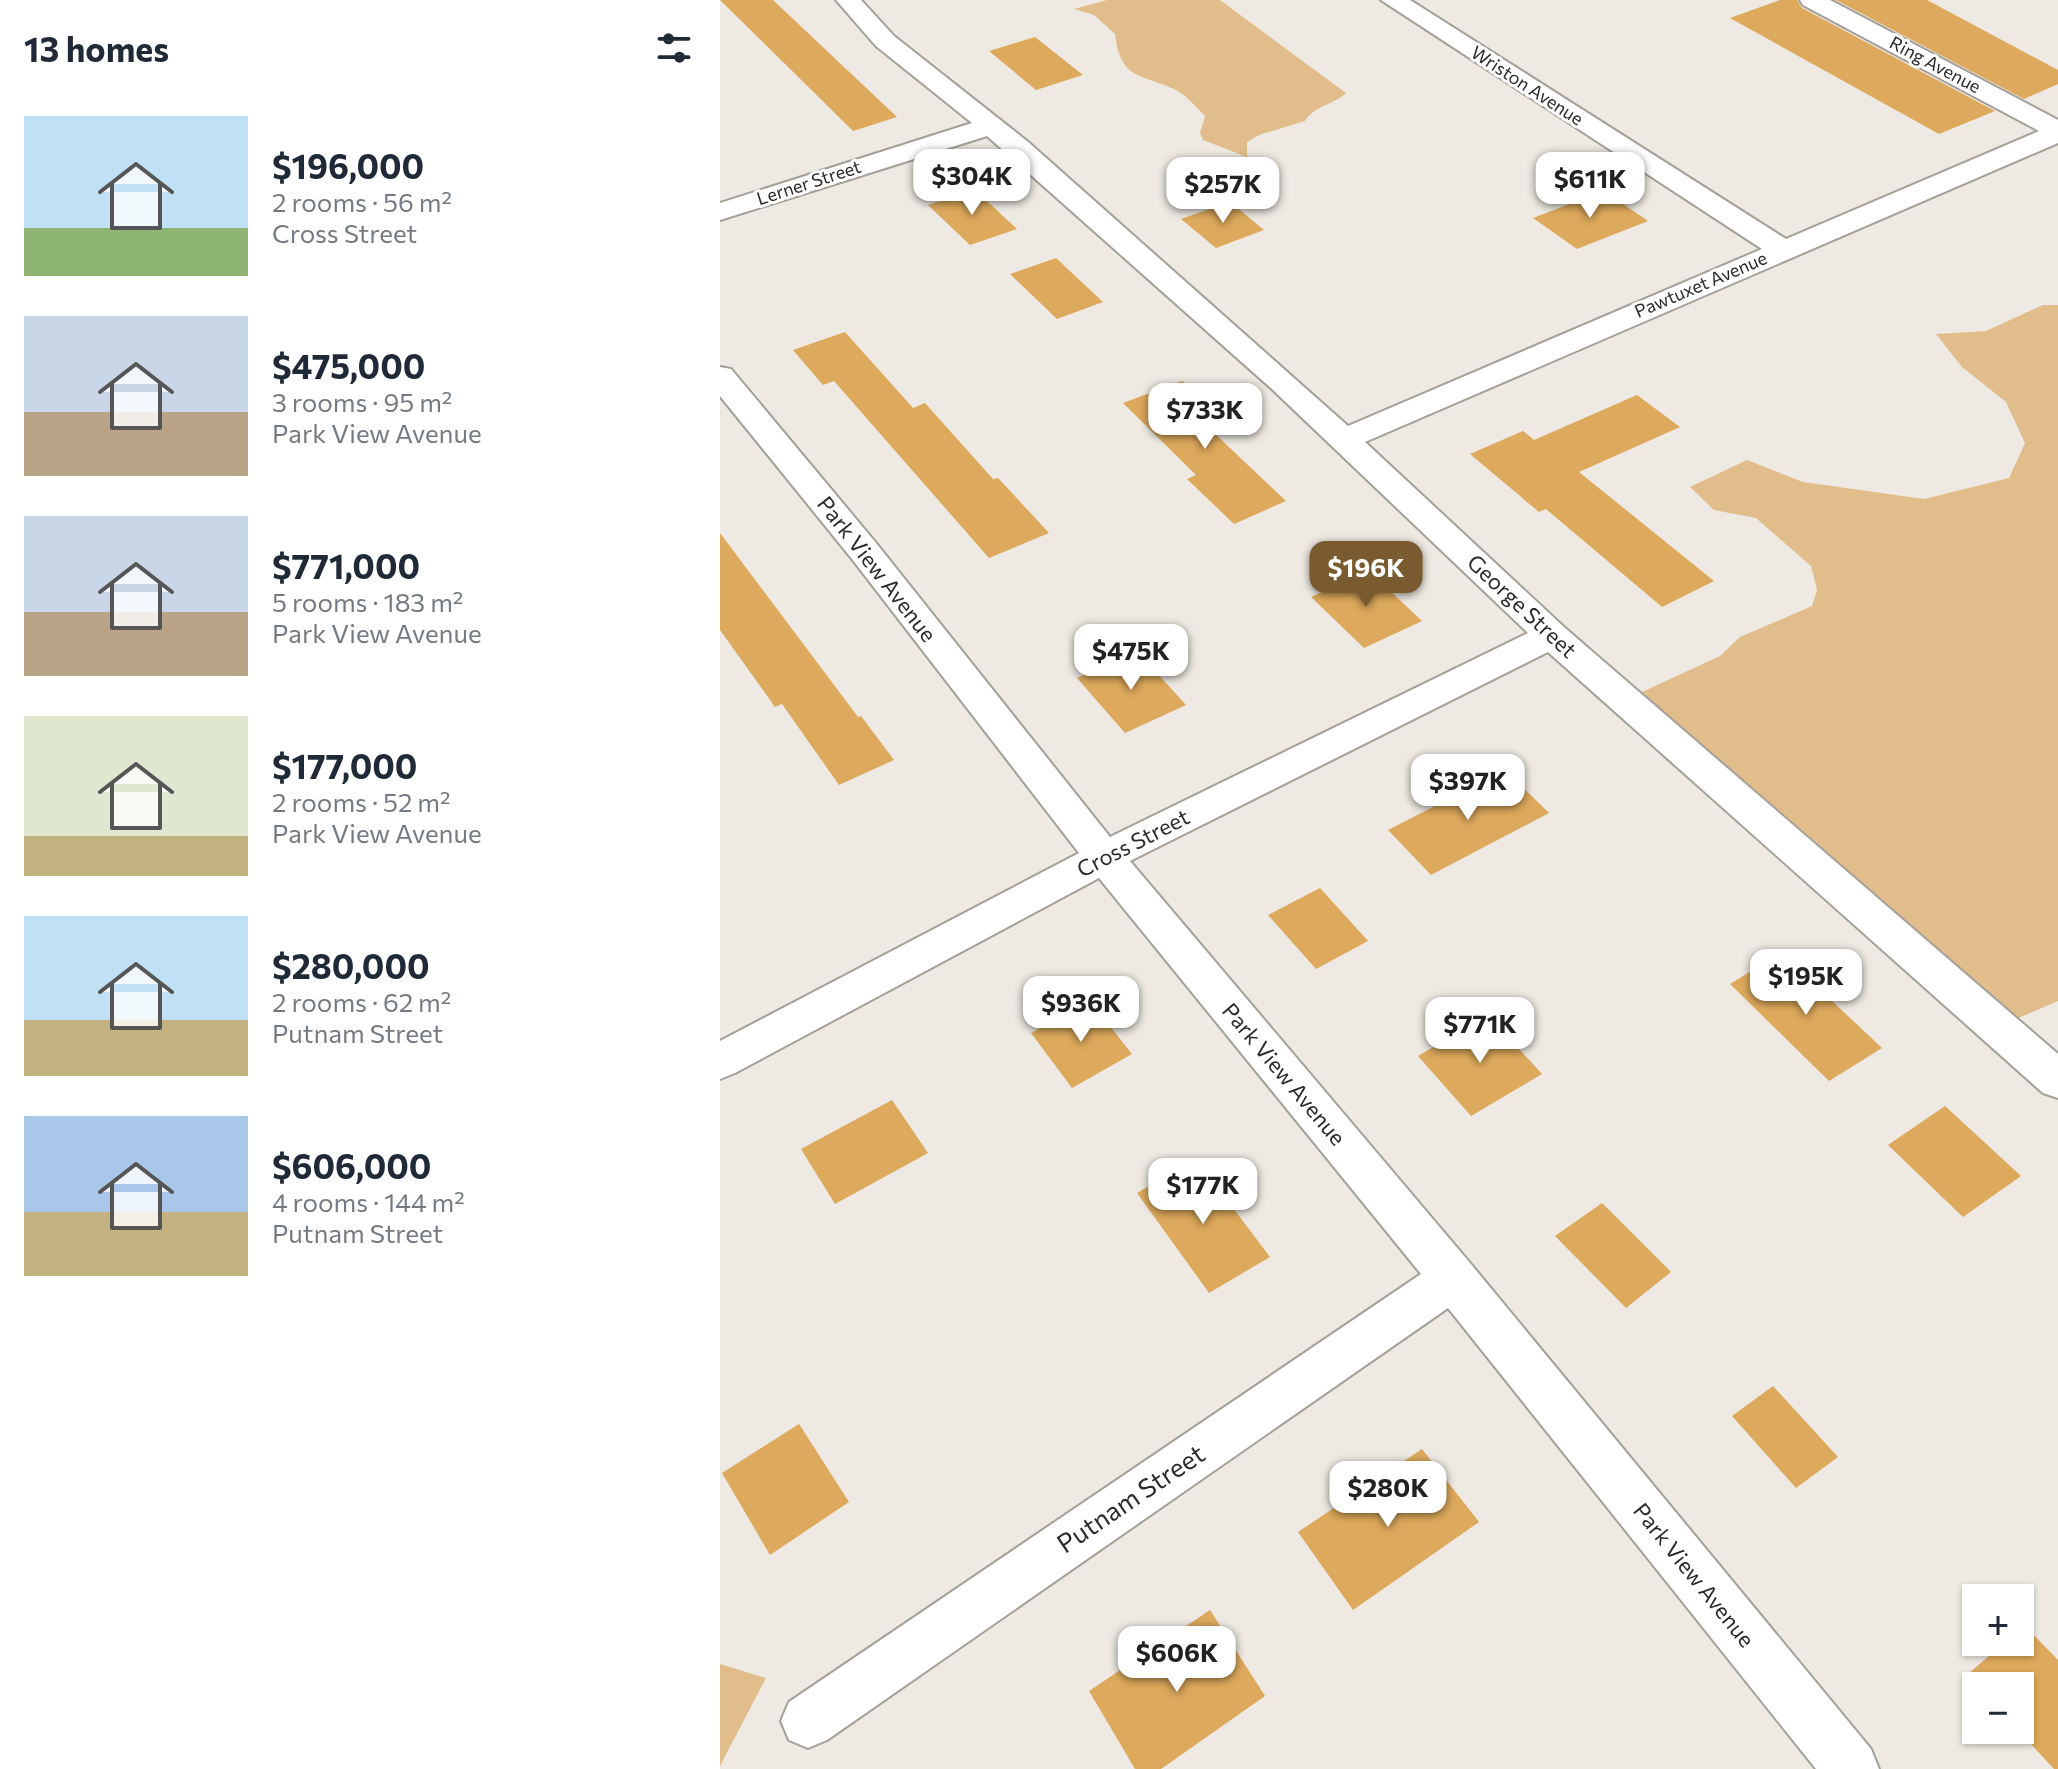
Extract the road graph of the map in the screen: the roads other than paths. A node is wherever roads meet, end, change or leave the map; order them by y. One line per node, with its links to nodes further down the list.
1 (848, 0): 4 (street, George Street)
2 (1393, 0): 7 (street, Wriston Avenue)
3 (1812, 0): 5 (street, Ring Avenue)
4 (990, 126): 6 (street, Lerner Street); 9 (street, George Street)
5 (2058, 132): 7 (street, Pawtuxet Avenue)
6 (720, 212)
7 (1783, 250): 9 (street, Pawtuxet Avenue)
8 (720, 376): 11 (street, Park View Avenue)
9 (1344, 439): 10 (street, George Street)
10 (1552, 636): 11 (street, Cross Street); 13 (street, George Street)
11 (1104, 857): 12 (street, Cross Street); 14 (street, Park View Avenue)
12 (720, 1061)
13 (2058, 1080)
14 (1453, 1278): 15 (street, Putnam Street); 16 (street, Park View Avenue)
15 (808, 1721)
16 (1851, 1769)

